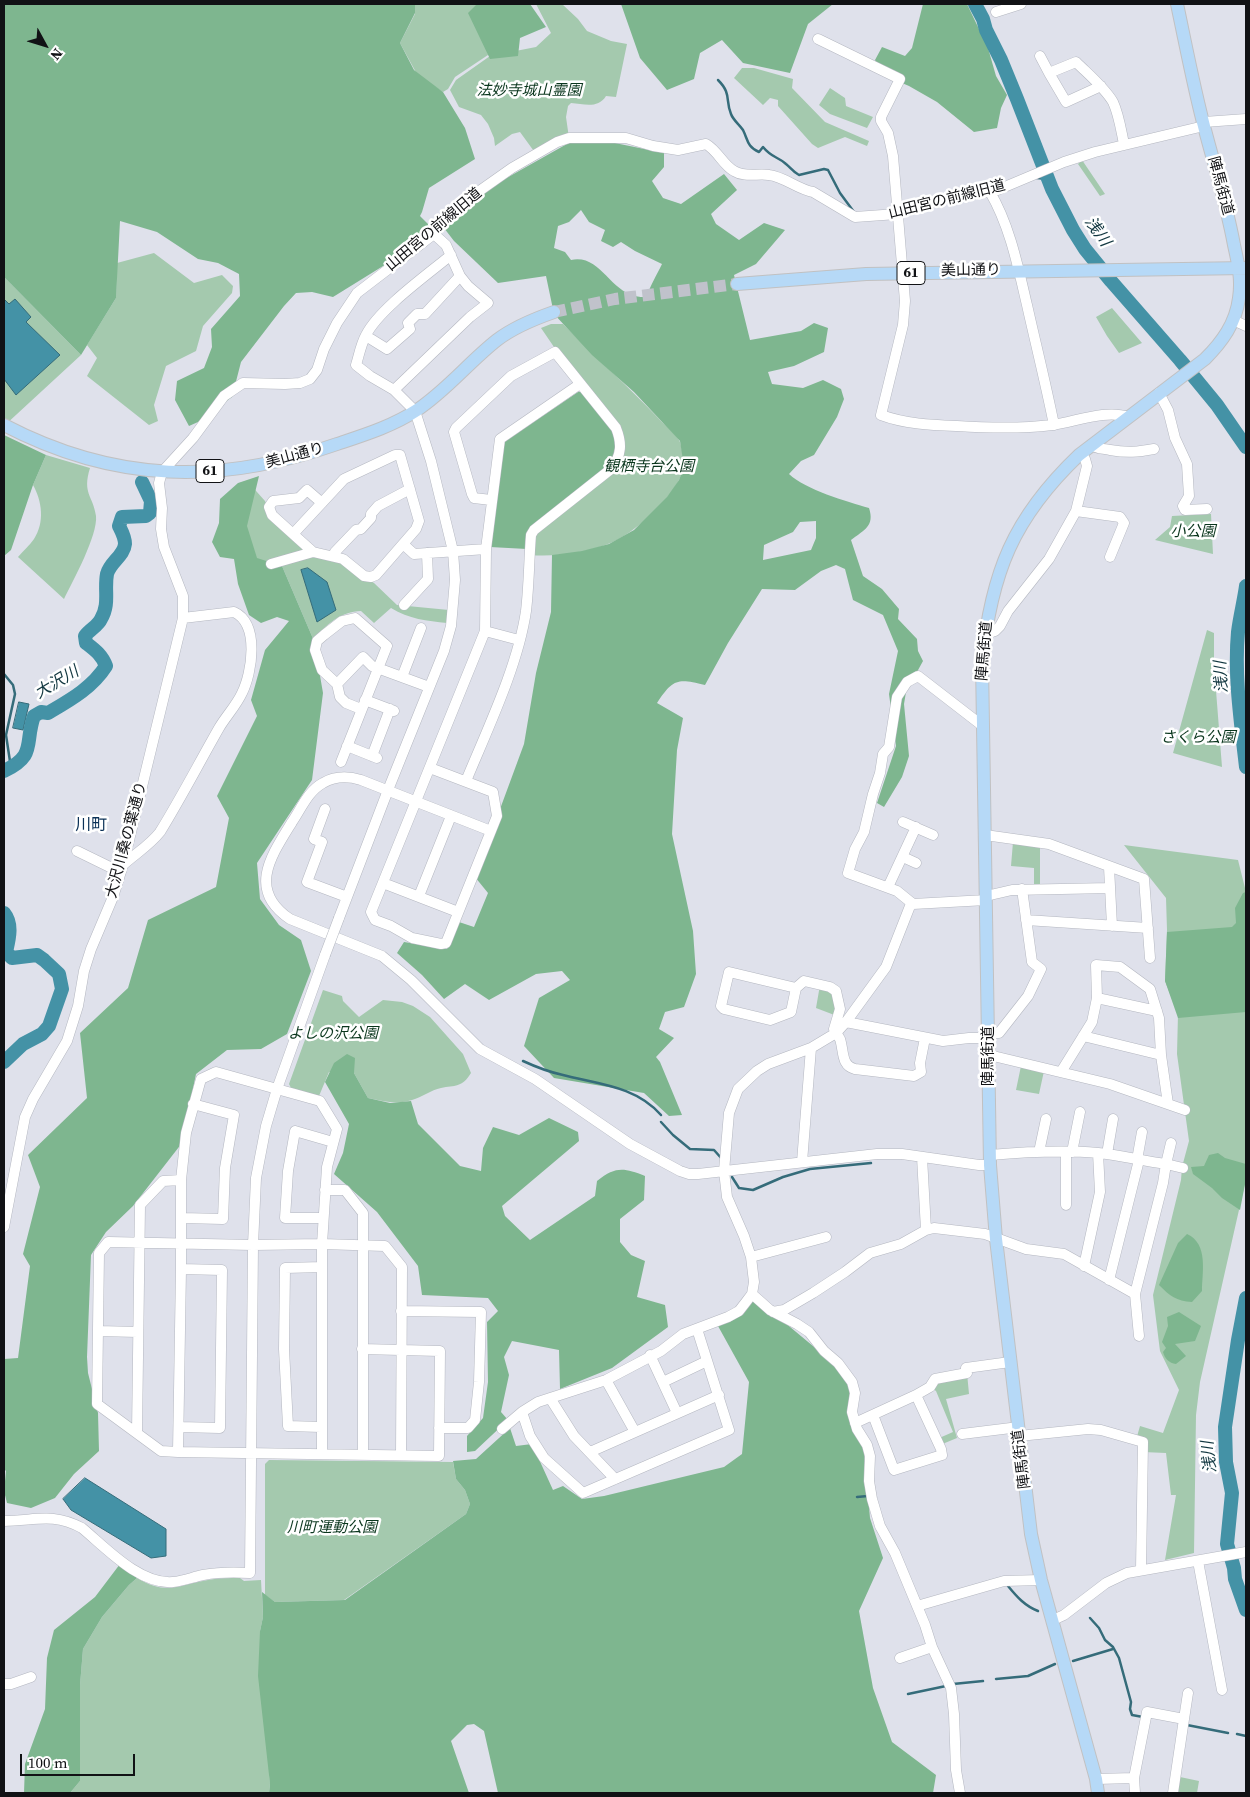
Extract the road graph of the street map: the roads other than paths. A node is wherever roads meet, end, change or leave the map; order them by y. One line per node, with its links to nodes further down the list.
1 (1017, 4): 3 (street)
2 (1177, 4): 9 (main road, 陣馬街道)
3 (996, 12)
4 (818, 39): 12 (street)
5 (1040, 56): 6 (street)
6 (1049, 74): 7 (street); 7 (street)
7 (1101, 86): 10 (street)
8 (1246, 119): 9 (street, 山田宮の前線旧道)
9 (1204, 124): 10 (street, 山田宮の前線旧道); 15 (main road, 陣馬街道)
10 (1124, 144): 11 (street, 山田宮の前線旧道)
11 (990, 192): 12 (street, 山田宮の前線旧道); 16 (street)
12 (897, 212): 13 (street, 山田宮の前線旧道); 17 (street)
13 (434, 234): 14 (street); 34 (street, 山田宮の前線旧道)
14 (451, 255): 18 (street); 23 (street)
15 (1243, 268): 16 (main road, 美山通り / 61); 21 (main road, 陣馬街道)
16 (1019, 270): 17 (main road, 美山通り / 61); 30 (street)
17 (902, 273): 19 (main road, 美山通り / 61); 30 (street)
18 (460, 276): 23 (street); 25 (street)
19 (737, 284)
20 (554, 312): 27 (main road, 美山通り / 61)
21 (1233, 320): 22 (street); 26 (main road, 陣馬街道)
22 (1246, 326)
23 (366, 336): 25 (street)
24 (580, 384): 36 (street); 36 (street); 54 (street)
25 (394, 390): 27 (street)
26 (1158, 393): 28 (main road, 陣馬街道); 38 (street)
27 (415, 411): 34 (main road, 美山通り / 61); 43 (street)
28 (1128, 417): 30 (street); 31 (main road, 陣馬街道)
29 (4, 425): 34 (main road, 美山通り / 61)
30 (1054, 425)
31 (1092, 445): 32 (street); 33 (main road, 陣馬街道)
32 (1154, 449)
33 (1081, 453): 39 (street); 53 (main road, 陣馬街道)
34 (162, 472): 50 (street, 大沢川桑の葉通り)
35 (410, 489): 37 (street); 41 (street); 46 (street)
36 (491, 500): 42 (street)
37 (322, 503): 40 (street); 40 (street)
38 (1207, 509)
39 (1076, 511): 47 (street); 53 (street)
40 (294, 534): 44 (street)
41 (403, 544): 45 (street); 46 (street)
42 (486, 549): 43 (street); 52 (street)
43 (453, 550): 45 (street); 58 (street)
44 (313, 552): 46 (street); 48 (street)
45 (427, 554): 49 (street)
46 (333, 556)
47 (1110, 557)
48 (271, 564)
49 (404, 605)
50 (183, 618): 78 (street, 大沢川桑の葉通り); 78 (street)
51 (421, 628): 56 (street)
52 (485, 631): 54 (street); 63 (street)
53 (985, 634): 60 (main road, 陣馬街道)
54 (519, 640): 64 (street)
55 (378, 668): 56 (street); 57 (street); 57 (street); 59 (street)
56 (402, 676): 58 (street)
57 (337, 684): 59 (street)
58 (429, 687): 65 (street)
59 (363, 704): 61 (street); 61 (street)
60 (984, 727): 73 (main road, 陣馬街道); 80 (street)
61 (347, 746): 62 (street)
62 (341, 762)
63 (430, 768): 64 (street); 66 (street)
64 (466, 782): 71 (street)
65 (388, 790): 66 (street); 84 (street); 123 (street)
66 (416, 802): 68 (street); 79 (street)
67 (324, 808): 84 (street)
68 (451, 816): 71 (street); 83 (street)
69 (903, 822): 70 (street)
70 (916, 827): 72 (street); 75 (street)
71 (491, 831): 87 (street)
72 (933, 834)
73 (985, 835): 77 (street); 85 (main road, 陣馬街道)
74 (78, 851): 78 (street)
75 (903, 857): 76 (street); 80 (street)
76 (916, 863)
77 (1108, 867): 81 (street); 90 (street)
78 (122, 869): 129 (street, 大沢川桑の葉通り)
79 (383, 883): 83 (street); 87 (street)
80 (888, 887): 86 (street)
81 (1110, 888): 82 (street); 89 (street)
82 (1022, 890): 85 (street); 88 (street)
83 (419, 896): 87 (street)
84 (347, 897): 104 (street, bridge)
85 (986, 898): 86 (street); 97 (main road, 陣馬街道)
86 (913, 904): 95 (street)
87 (458, 912)
88 (1026, 920): 89 (street); 97 (street)
89 (1112, 926): 90 (street)
90 (1148, 928): 91 (street)
91 (1150, 958)
92 (796, 988): 92 (street); 96 (street)
93 (1097, 998): 94 (street); 94 (street); 98 (street)
94 (1157, 1011): 102 (street)
95 (846, 1022): 96 (street); 99 (street)
96 (836, 1033): 99 (street); 100 (street)
97 (989, 1035): 99 (street); 101 (main road, 陣馬街道)
98 (1083, 1036): 102 (street); 103 (street)
99 (925, 1038)
100 (811, 1048): 120 (street); 123 (street)
101 (989, 1055): 103 (street); 118 (main road, 陣馬街道)
102 (1161, 1055): 106 (street)
103 (1061, 1072): 106 (street)
104 (277, 1088): 105 (street); 112 (street); 136 (street)
105 (193, 1104): 124 (street); 127 (street)
106 (1168, 1104): 107 (street)
107 (1185, 1110)
108 (1080, 1112): 115 (street)
109 (1046, 1119): 114 (street)
110 (1113, 1120): 116 (street)
111 (1142, 1132): 119 (street)
112 (333, 1142): 125 (street); 128 (street)
113 (1171, 1143): 121 (street)
114 (1039, 1152): 115 (street); 118 (street)
115 (1069, 1152): 116 (street); 126 (street)
116 (1102, 1154): 119 (street); 139 (street)
117 (922, 1157): 118 (street); 120 (street); 130 (street)
118 (990, 1160): 132 (main road, 陣馬街道)
119 (1138, 1160): 121 (street); 142 (street)
120 (802, 1162): 123 (street)
121 (1166, 1164): 122 (street); 144 (street)
122 (1183, 1168)
123 (724, 1171): 138 (street)
124 (181, 1180): 127 (street); 133 (street)
125 (325, 1190): 128 (street); 137 (street)
126 (1066, 1204)
127 (182, 1218): 134 (street)
128 (323, 1218): 135 (street)
129 (4, 1227)
130 (926, 1230): 132 (street); 146 (street)
131 (826, 1237): 138 (street)
132 (996, 1239): 139 (street); 155 (main road, 陣馬街道)
133 (141, 1242): 134 (street); 148 (street); 149 (street)
134 (181, 1243): 136 (street); 141 (street)
135 (322, 1244): 136 (street); 137 (street); 140 (street)
136 (253, 1245): 175 (street)
137 (363, 1245): 145 (street); 151 (street)
138 (751, 1257): 143 (street)
139 (1084, 1266): 142 (street)
140 (322, 1267): 166 (street); 166 (street)
141 (181, 1269): 165 (street); 165 (street)
142 (1109, 1280): 144 (street)
143 (752, 1294): 146 (street); 147 (street)
144 (1135, 1294): 150 (street)
145 (401, 1311): 152 (street); 167 (street)
146 (773, 1312): 164 (street)
147 (696, 1328): 153 (street); 154 (street)
148 (98, 1331): 149 (street); 171 (street)
149 (138, 1332): 171 (street)
150 (1139, 1336)
151 (362, 1349): 152 (street); 177 (street)
152 (401, 1350): 167 (street); 178 (street)
153 (650, 1356): 156 (street); 157 (street)
154 (707, 1361): 157 (street); 158 (street)
155 (1010, 1362): 159 (street); 169 (main road, 陣馬街道)
156 (606, 1380): 160 (street); 170 (street)
157 (663, 1382): 162 (street)
158 (719, 1395): 162 (street); 179 (street)
159 (916, 1395): 163 (street); 163 (street)
160 (550, 1398): 161 (street); 174 (street)
161 (522, 1412): 168 (street); 179 (street)
162 (676, 1413): 170 (street)
163 (873, 1415): 164 (street)
164 (855, 1423): 185 (street)
165 (179, 1427): 173 (street)
166 (321, 1427): 176 (street)
167 (439, 1428): 178 (street)
168 (502, 1428)
169 (1019, 1431): 172 (street); 183 (street); 184 (main road, 陣馬街道)
170 (635, 1432): 174 (street)
171 (137, 1433): 173 (street)
172 (962, 1434)
173 (178, 1452): 175 (street)
174 (590, 1452): 179 (street)
175 (251, 1453): 176 (street); 180 (street)
176 (322, 1454): 177 (street)
177 (363, 1455): 178 (street)
178 (400, 1455)
179 (615, 1479)
180 (4, 1521)
181 (1246, 1552): 182 (street)
182 (1199, 1561): 183 (street); 191 (street)
183 (1141, 1570): 186 (street)
184 (1041, 1580): 185 (street); 186 (main road, 陣馬街道)
185 (917, 1606): 187 (street)
186 (1052, 1620): 195 (main road, 陣馬街道)
187 (932, 1647): 188 (street); 196 (street)
188 (900, 1658)
189 (31, 1677): 190 (street)
190 (4, 1684)
191 (1222, 1690)
192 (1188, 1693): 193 (street)
193 (1184, 1719): 194 (street); 199 (street)
194 (1134, 1778): 195 (street); 198 (street)
195 (1096, 1779): 197 (main road, 陣馬街道)
196 (960, 1793)
197 (1098, 1793)
198 (1135, 1793)
199 (1173, 1793)

